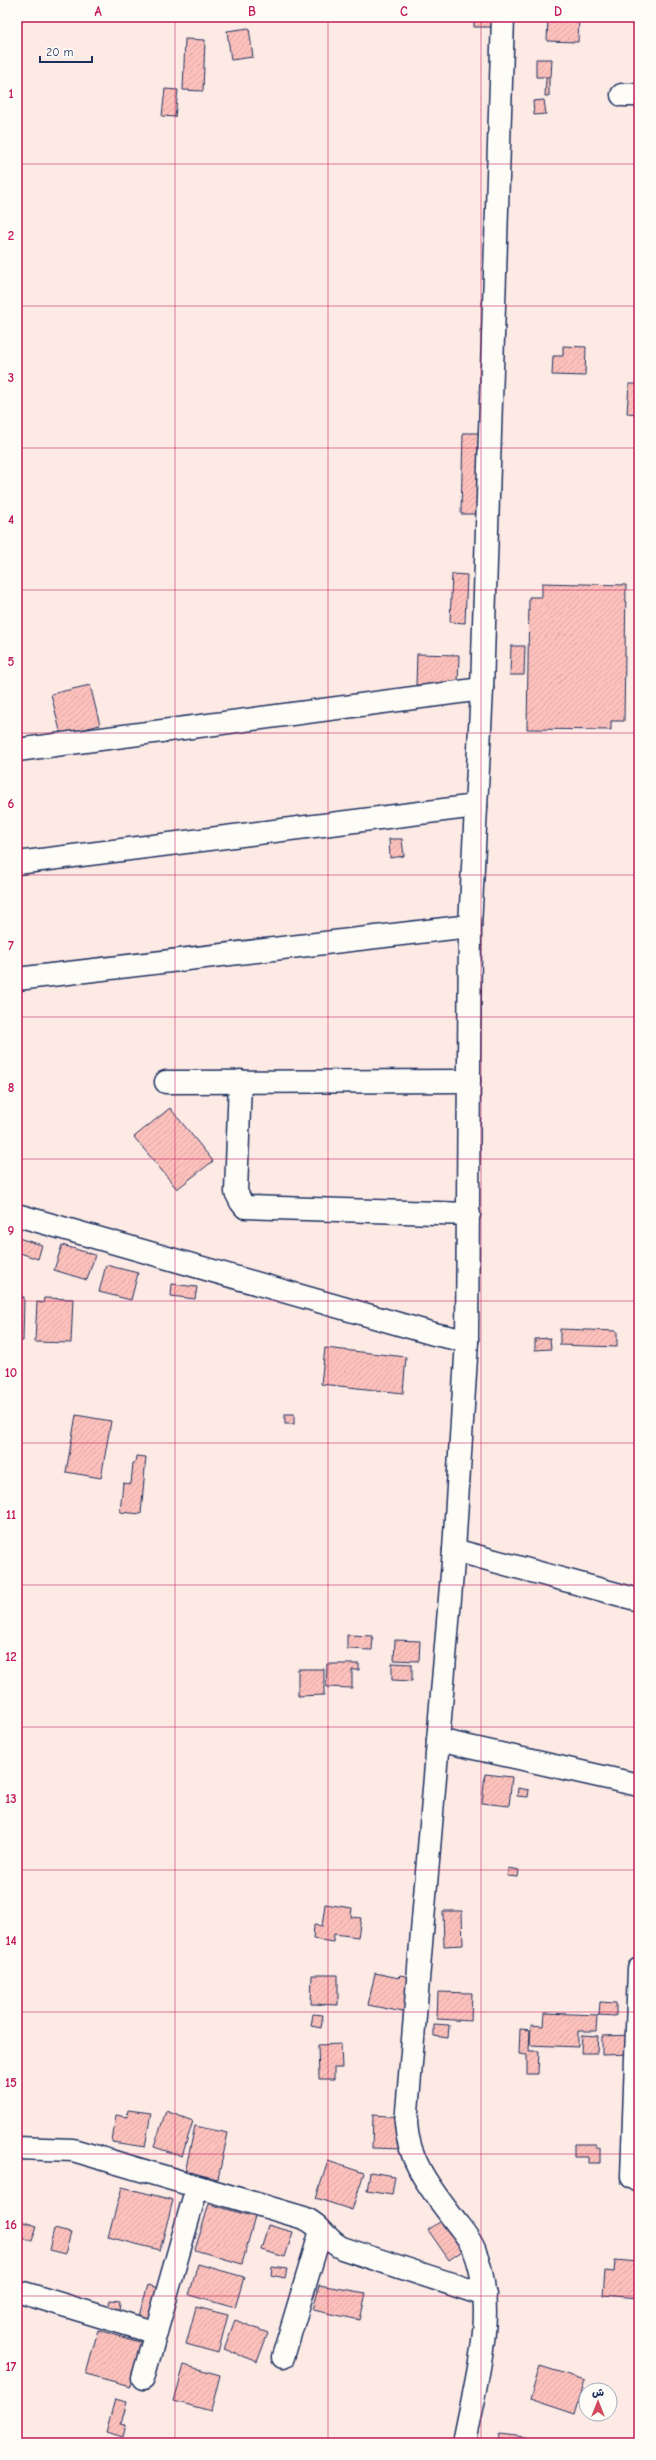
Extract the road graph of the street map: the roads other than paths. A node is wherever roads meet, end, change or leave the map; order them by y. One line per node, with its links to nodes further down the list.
1 (503, 17): 2 (street)
2 (482, 689): 3 (street); 4 (street)
3 (17, 750)
4 (476, 806): 5 (street); 6 (street)
5 (17, 863)
6 (470, 926): 7 (street); 8 (street)
7 (17, 979)
8 (469, 1080): 9 (street); 11 (street)
9 (240, 1081): 10 (street); 11 (street)
10 (166, 1082)
11 (469, 1214): 13 (street)
12 (17, 1215): 13 (street)
13 (467, 1341): 14 (street)
14 (454, 1550): 15 (street); 16 (street)
15 (639, 1600)
16 (438, 1740): 17 (street); 24 (street)
17 (639, 1785)
18 (639, 1969): 20 (street)
19 (17, 2148): 21 (street)
20 (639, 2181)
21 (197, 2188): 22 (street); 25 (street)
22 (321, 2231): 24 (street); 26 (street)
23 (17, 2291): 25 (street)
24 (485, 2296): 28 (street)
25 (156, 2333): 27 (street)
26 (283, 2357)
27 (143, 2378)
28 (464, 2443)

